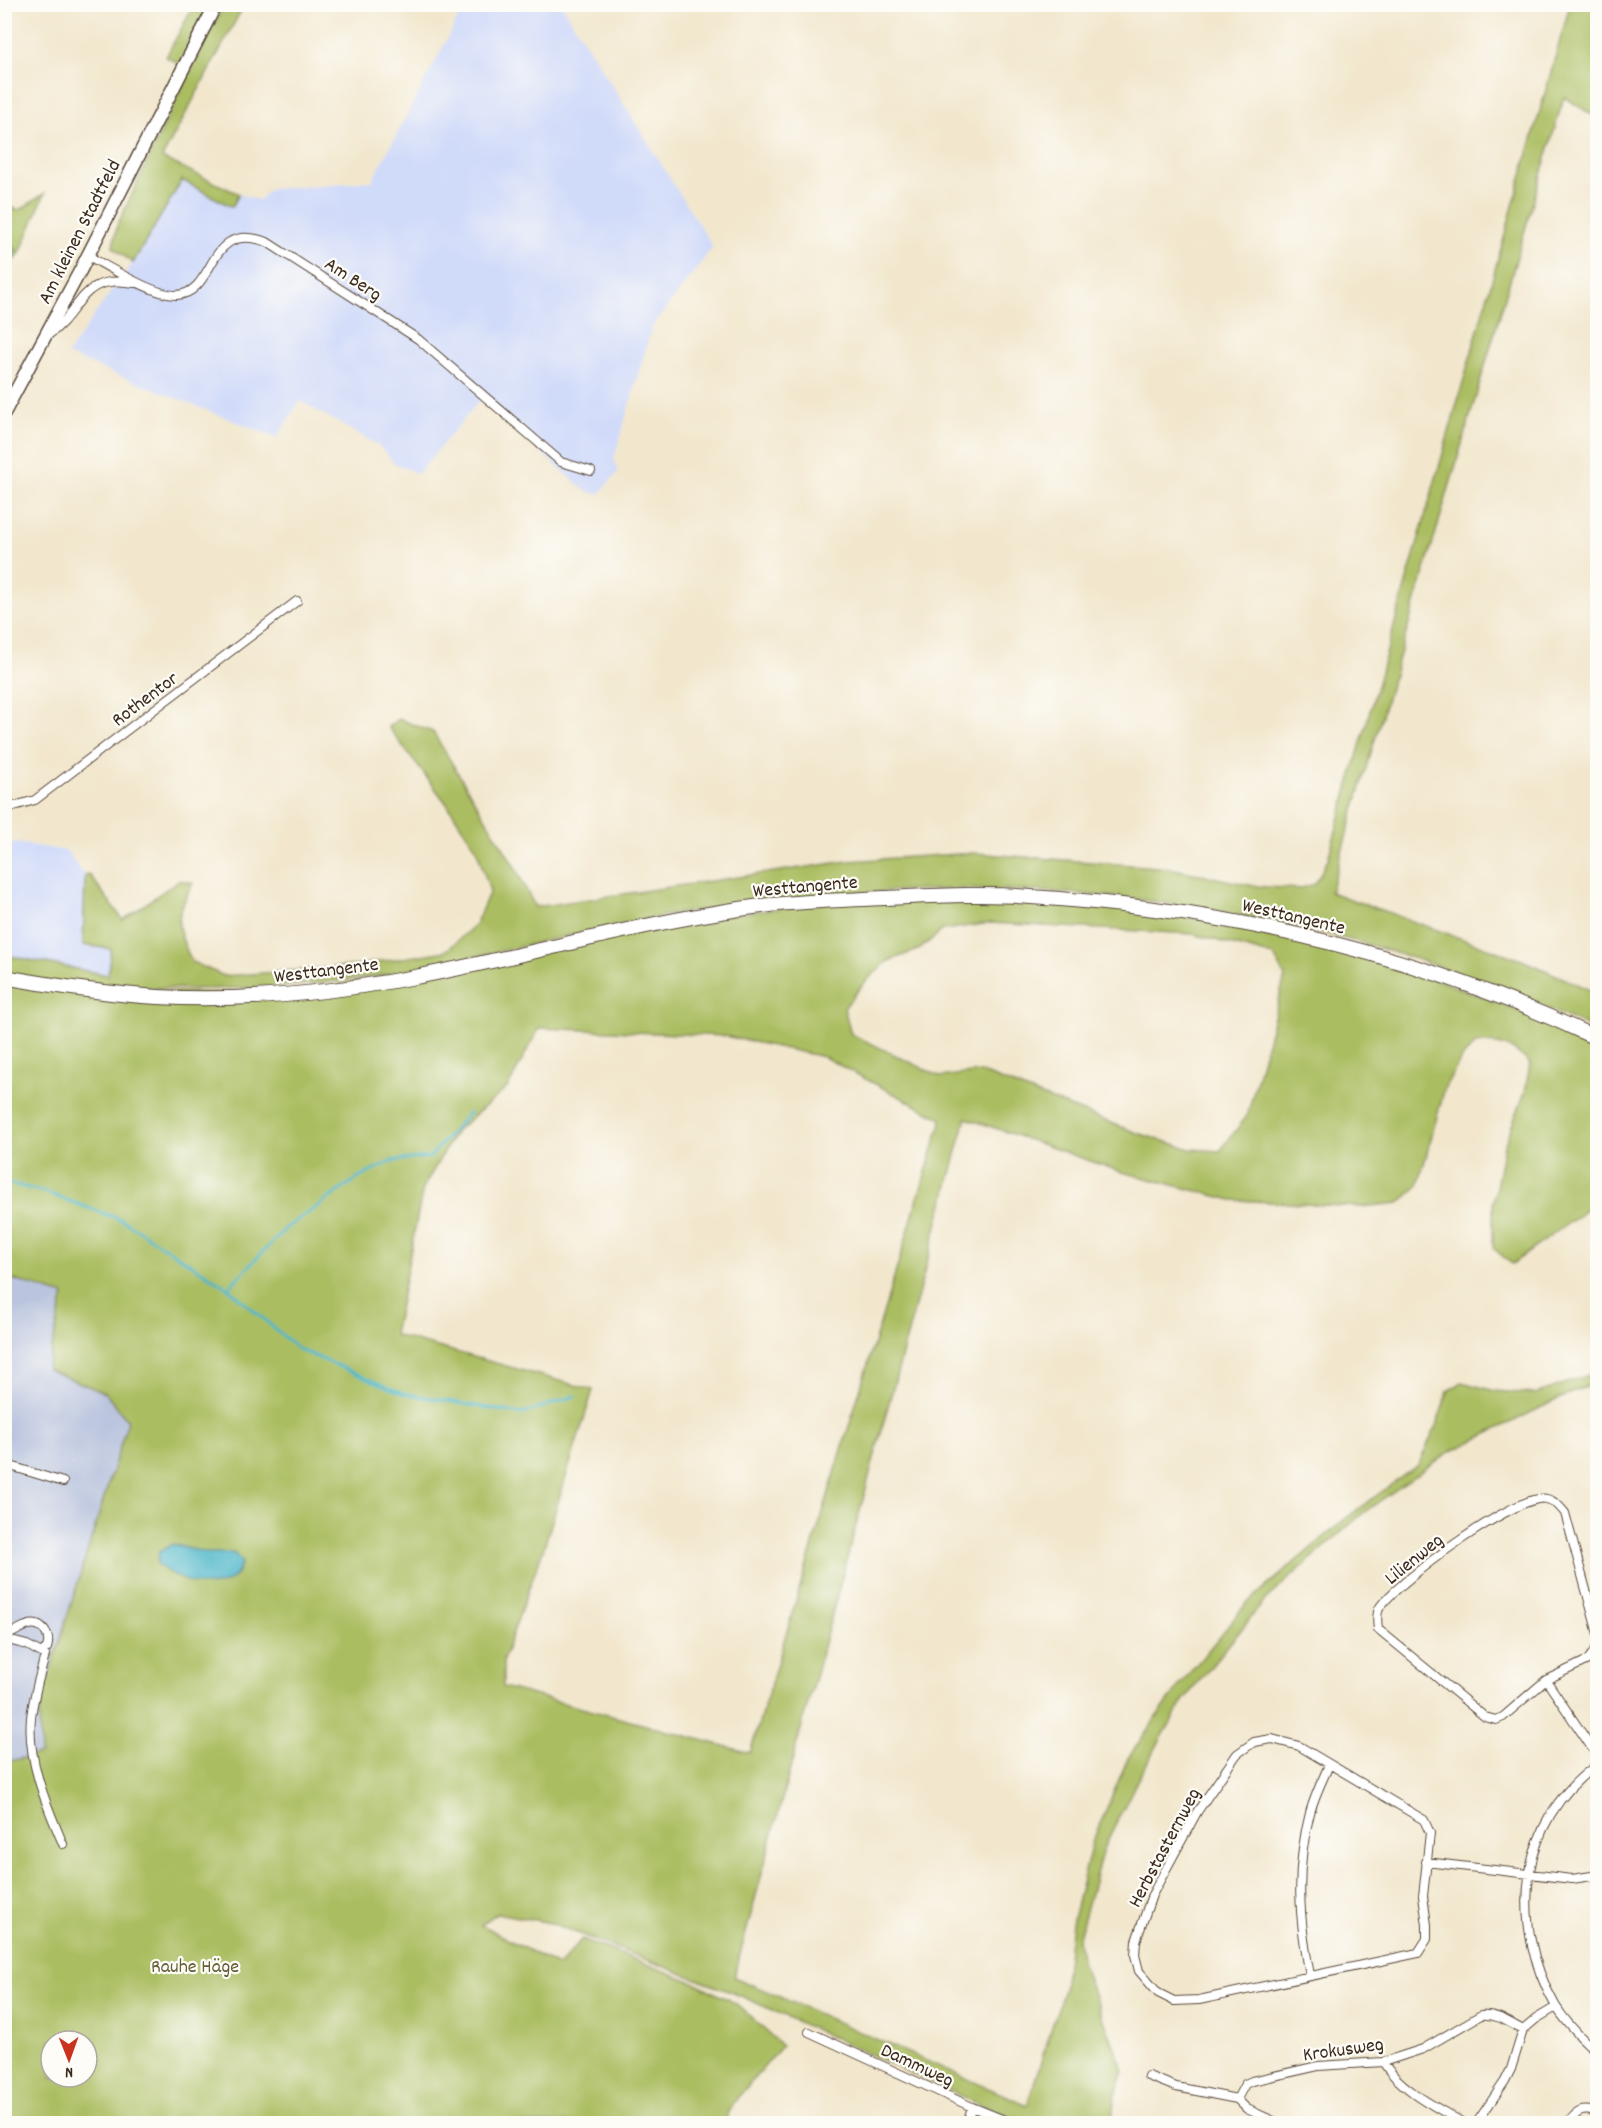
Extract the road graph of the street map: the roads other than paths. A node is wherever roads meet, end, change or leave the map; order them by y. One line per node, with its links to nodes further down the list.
1 (216, 4): 2 (main road, Am kleinen Stadtfeld)
2 (88, 256): 3 (street, Am Berg); 4 (main road, Am kleinen Stadtfeld)
3 (143, 284): 4 (street); 6 (street, Am Berg)
4 (45, 338): 5 (main road, Am kleinen Stadtfeld)
5 (4, 413)
6 (591, 471)
7 (297, 602): 8 (street, Rothentor)
8 (4, 809)
9 (4, 977): 10 (highway, Westtangente)
10 (1598, 1039)
11 (4, 1464): 12 (street)
12 (63, 1482)
13 (1598, 1634): 17 (street, Lilienweg)
14 (4, 1637): 16 (street); 16 (street)
15 (1598, 1646): 17 (street, Lilienweg)
16 (42, 1652): 21 (street)
17 (1546, 1680): 18 (street)
18 (1598, 1757)
19 (1598, 1764): 23 (street)
20 (1329, 1765): 22 (street, Herbstasternweg); 25 (street); 25 (street, Herbstasternweg)
21 (63, 1844)
22 (1426, 1862): 23 (street); 25 (street, Herbstasternweg)
23 (1529, 1875): 24 (street); 26 (street)
24 (1598, 1875)
25 (1310, 1975)
26 (1556, 2007): 27 (street); 29 (street)
27 (1523, 2030): 30 (street, Krokusweg); 39 (street)
28 (808, 2032): 33 (street, Dammweg)
29 (1598, 2053)
30 (1383, 2062): 32 (street, Krokusweg); 38 (street)
31 (1148, 2076): 32 (street)
32 (1237, 2099): 37 (street)
33 (972, 2107): 35 (street); 36 (street, Dammweg)
34 (1598, 2114): 40 (street)
35 (966, 2124)
36 (1014, 2124)
37 (1280, 2124)
38 (1466, 2124)
39 (1476, 2124)
40 (1567, 2124)

